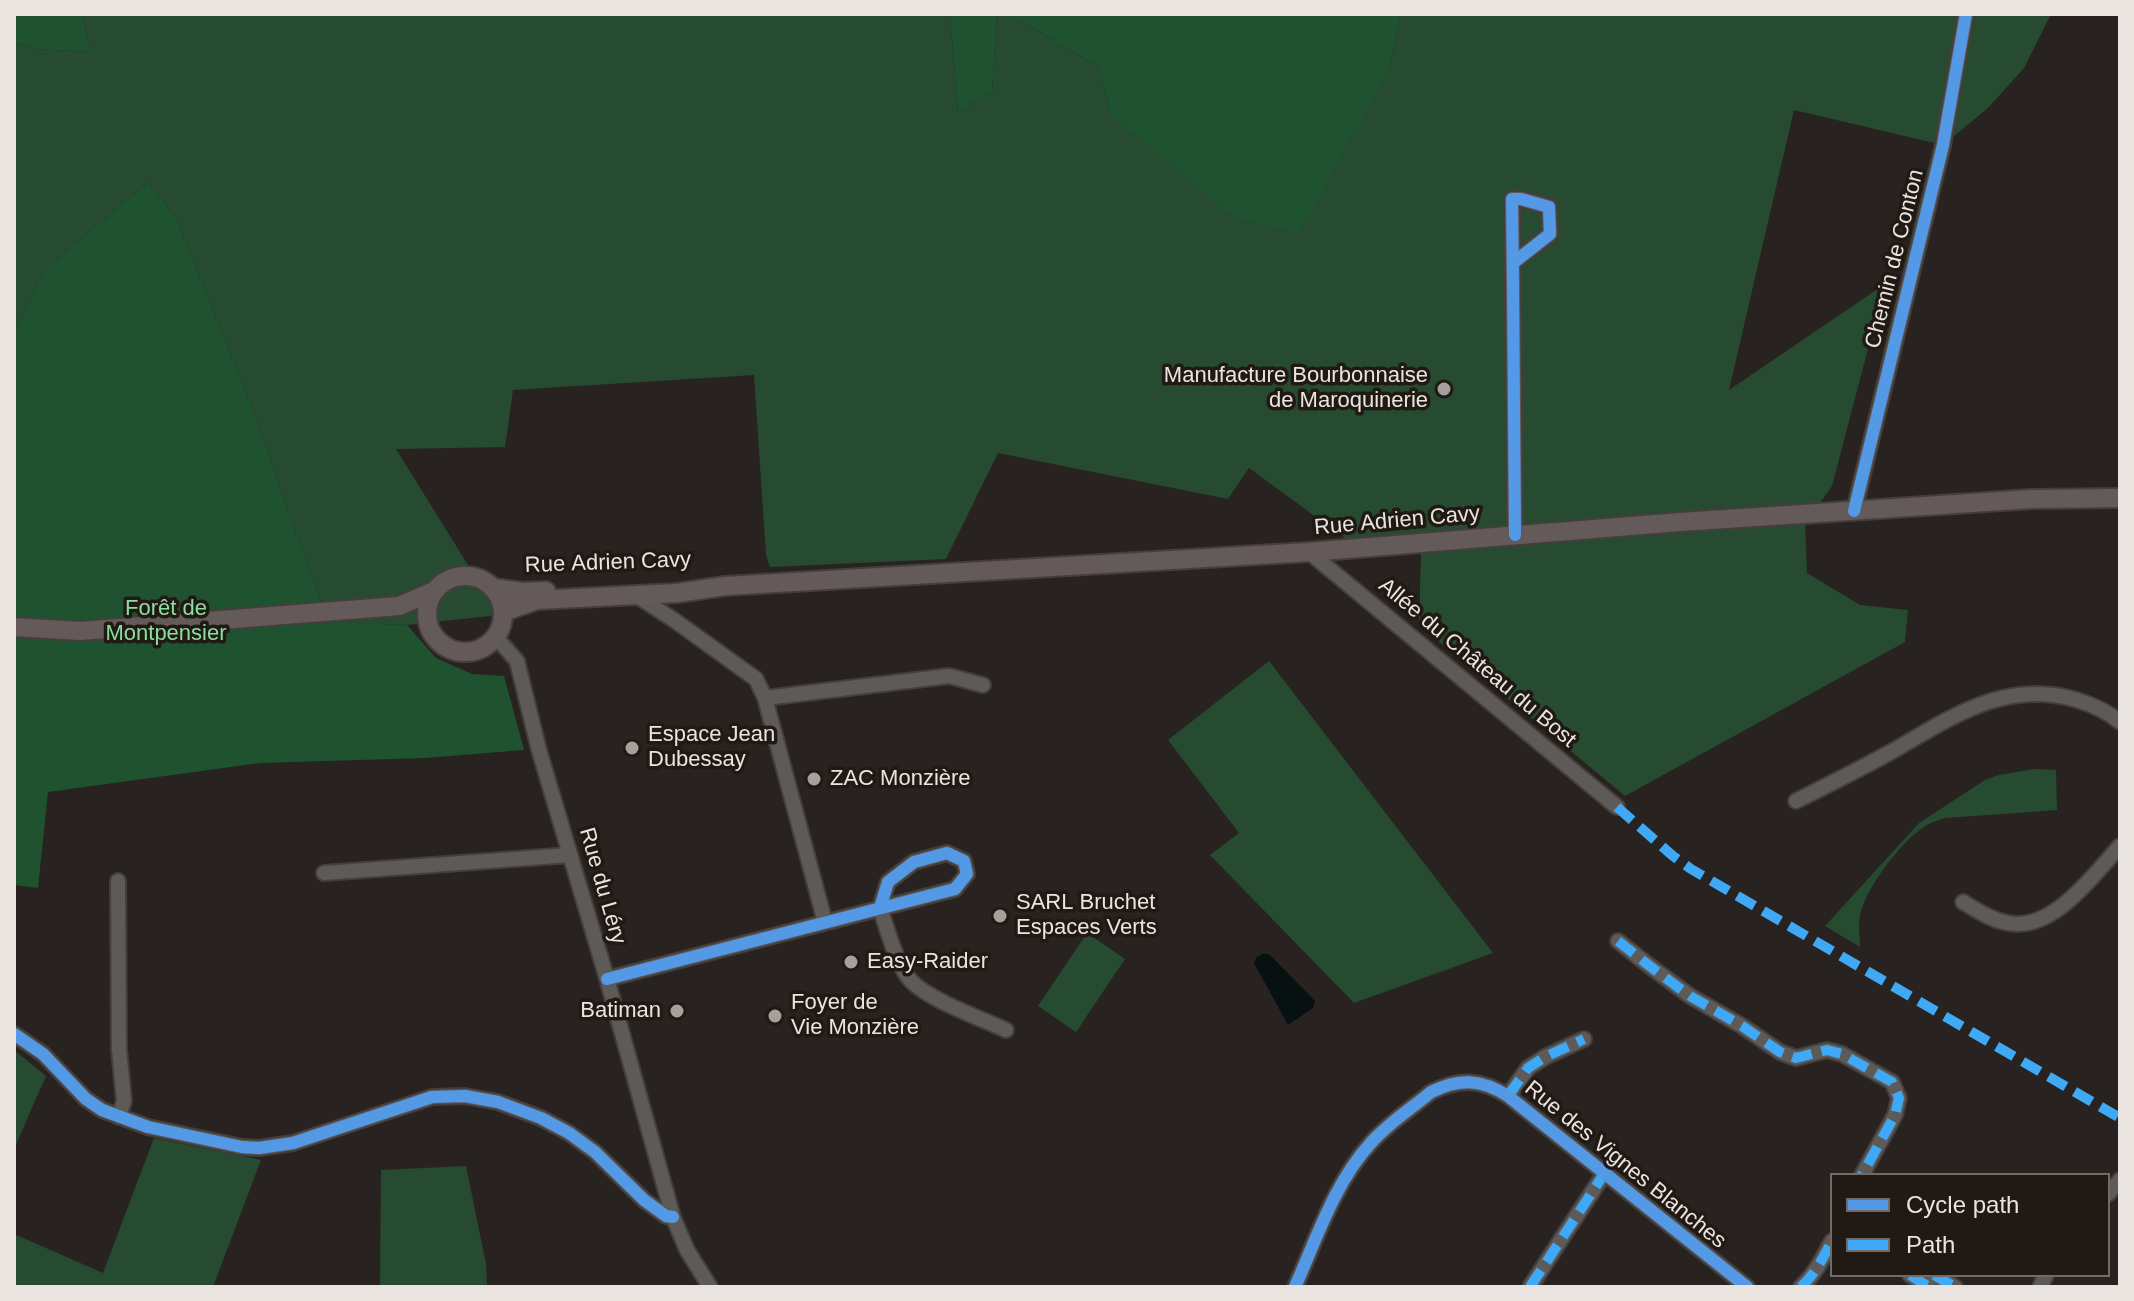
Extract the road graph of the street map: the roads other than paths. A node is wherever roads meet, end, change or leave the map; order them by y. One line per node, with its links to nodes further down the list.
1 (1966, 14): 4 (street, Chemin de Conton)
2 (1513, 263): 2 (street); 5 (street)
3 (2120, 498): 4 (main road, Rue Adrien Cavy)
4 (1854, 511): 5 (main road, Rue Adrien Cavy)
5 (1515, 535): 6 (main road, Rue Adrien Cavy)
6 (1309, 552): 7 (main road, Rue Adrien Cavy); 22 (street, Allée du Château du Bost)
7 (725, 586): 8 (main road, Rue Adrien Cavy); 10 (main road, Rue Adrien Cavy)
8 (493, 588): 9 (main road); 13 (main road)
9 (434, 591): 12 (main road); 14 (main road)
10 (677, 593): 11 (main road, Rue Adrien Cavy); 15 (street)
11 (637, 596): 13 (main road, Rue Adrien Cavy); 15 (street)
12 (399, 606): 14 (main road); 16 (main road)
13 (503, 612): 17 (main road)
14 (427, 618): 17 (main road)
15 (674, 620): 19 (street)
16 (14, 627)
17 (495, 636): 24 (street, Rue du Léry)
18 (983, 685): 19 (street)
19 (765, 698): 29 (street)
20 (2120, 722): 21 (street)
21 (1796, 801)
22 (1617, 807)
23 (2120, 846): 27 (street)
24 (570, 855): 25 (street); 31 (street, Rue du Léry)
25 (324, 873)
26 (118, 881): 36 (street)
27 (1963, 902)
28 (880, 908): 28 (street); 29 (street); 32 (street)
29 (825, 922): 31 (street)
30 (1618, 941): 37 (street)
31 (607, 979): 39 (street, Rue du Léry)
32 (1006, 1030)
33 (14, 1034): 36 (street)
34 (1584, 1039): 35 (street)
35 (1508, 1096): 38 (street, Rue des Vignes Blanches); 43 (street, Rue des Vignes Blanches)
36 (119, 1117): 39 (street)
37 (1863, 1173)
38 (1604, 1174): 44 (street); 45 (street, Rue des Vignes Blanches)
39 (673, 1217): 42 (street, Rue du Léry)
40 (1830, 1245): 46 (street)
41 (1938, 1277): 47 (street)
42 (710, 1287)
43 (1295, 1287)
44 (1530, 1287)
45 (1747, 1287)
46 (1801, 1287)
47 (1955, 1287)

